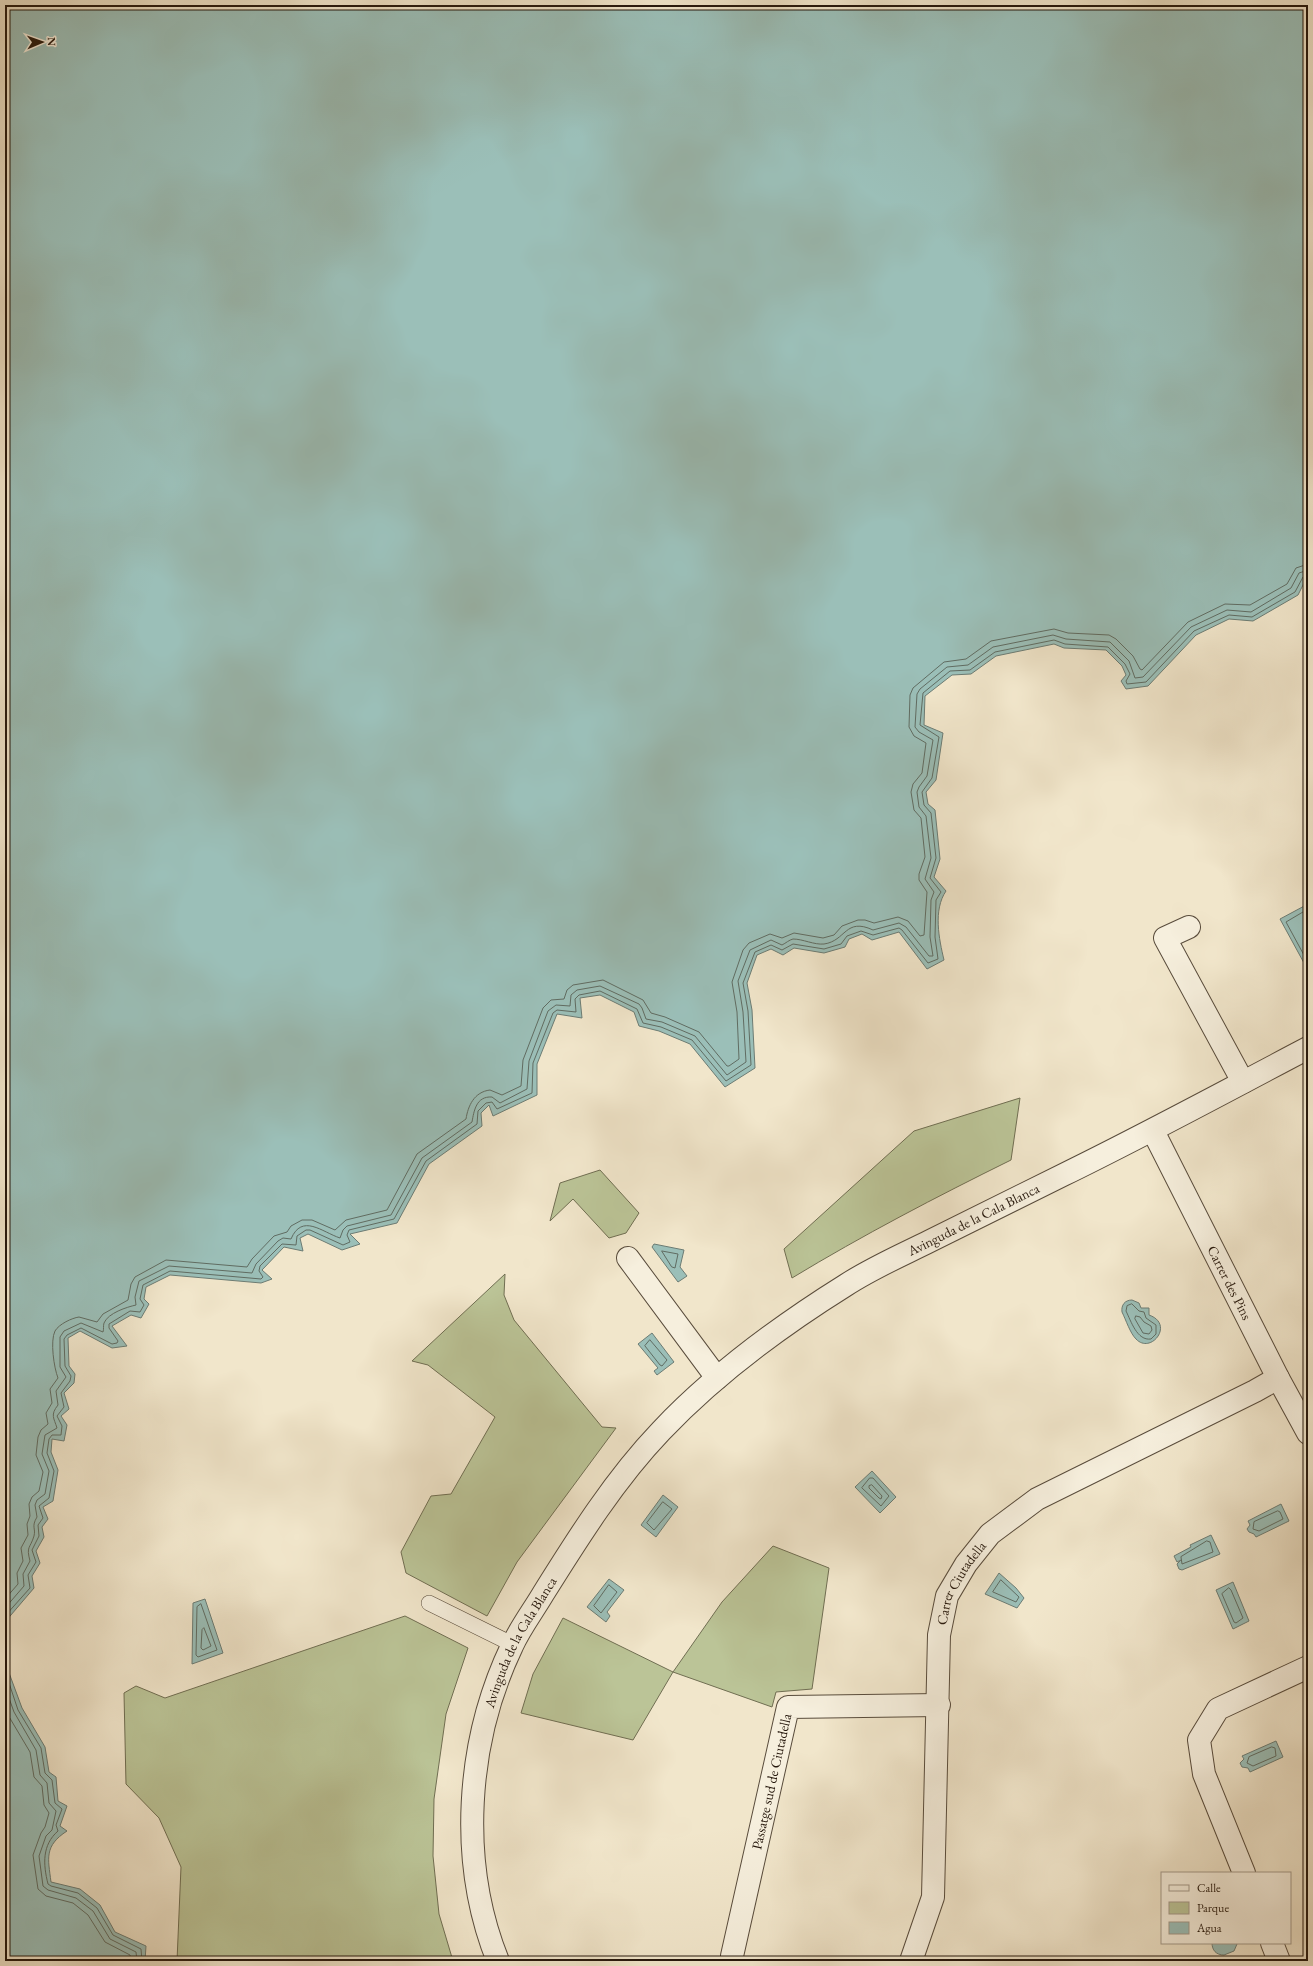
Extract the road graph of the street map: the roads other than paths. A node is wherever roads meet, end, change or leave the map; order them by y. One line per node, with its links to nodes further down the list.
1 (1189, 927): 3 (street)
2 (1308, 1048): 3 (street, Avinguda de la Cala Blanca)
3 (1244, 1082): 4 (street, Avinguda de la Cala Blanca)
4 (1153, 1131): 6 (street, Avinguda de la Cala Blanca); 7 (street, Carrer des Pins)
5 (628, 1258): 6 (street)
6 (717, 1378): 10 (street, Avinguda de la Cala Blanca)
7 (1278, 1378): 8 (street, Carrer des Pins); 12 (street, Carrer Ciutadella)
8 (1308, 1433)
9 (429, 1603): 10 (lane)
10 (512, 1644): 16 (street, Avinguda de la Cala Blanca)
11 (1308, 1667): 13 (street)
12 (939, 1705): 15 (street, Passatge sud de Ciutadella); 17 (street, Carrer Ciutadella)
13 (1244, 1872)
14 (1272, 1944): 18 (street)
15 (732, 1956)
16 (498, 1961)
17 (911, 1961)
18 (1280, 1961)

